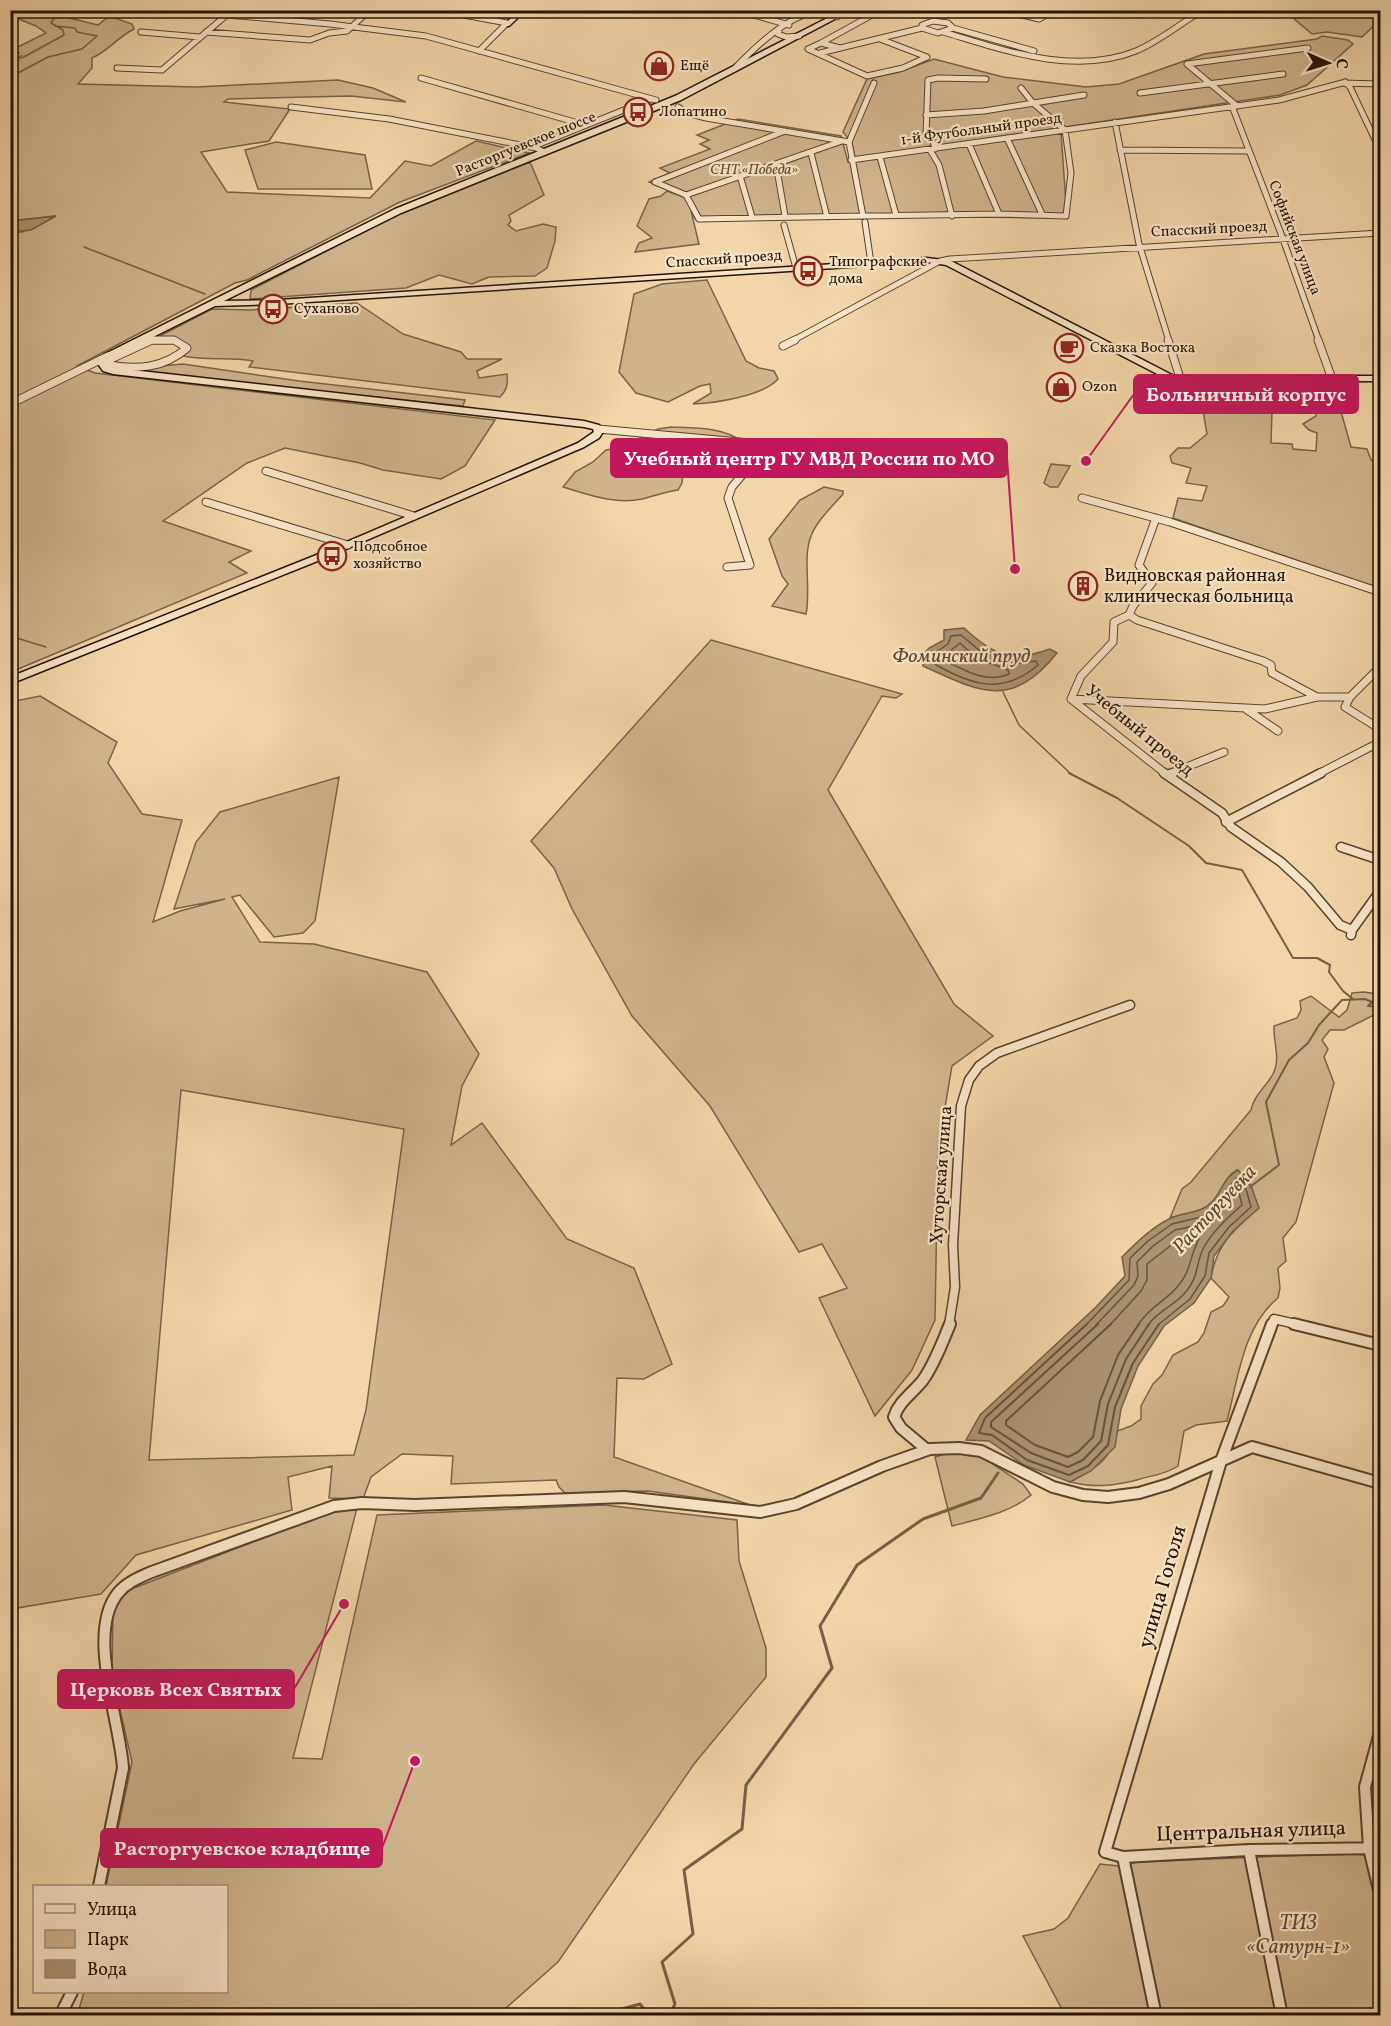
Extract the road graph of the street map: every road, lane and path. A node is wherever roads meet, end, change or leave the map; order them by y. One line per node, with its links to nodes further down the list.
1 (370, 10): 18 (street)
2 (437, 10): 16 (street)
3 (736, 10): 12 (street)
4 (849, 10): 14 (main road, Расторгуевское шоссе)
5 (881, 10): 28 (street)
6 (1001, 10): 7 (street)
7 (1055, 10)
8 (1203, 10): 29 (street)
9 (1266, 10): 13 (street)
10 (522, 11): 16 (main road)
11 (229, 13): 18 (street); 23 (street)
12 (757, 14): 15 (street); 17 (street)
13 (1297, 15)
14 (837, 16): 15 (street); 25 (main road, Расторгуевское шоссе)
15 (796, 21): 17 (street)
16 (507, 25): 32 (street)
17 (789, 25): 21 (street)
18 (354, 27): 23 (street); 32 (street)
19 (922, 28): 20 (street); 24 (street); 27 (street)
20 (952, 28): 24 (street); 29 (street)
21 (779, 31): 25 (street); 35 (street)
22 (141, 32): 26 (street)
23 (206, 32): 26 (street)
24 (943, 32): 29 (street)
25 (799, 36): 35 (main road, Расторгуевское шоссе)
26 (200, 37): 34 (street)
27 (880, 39): 30 (street); 33 (street)
28 (821, 43): 30 (street); 33 (street)
29 (1148, 44)
30 (840, 48): 33 (street)
31 (1308, 48): 41 (street)
32 (479, 51): 52 (street)
33 (820, 53)
34 (117, 68)
35 (734, 70): 63 (main road, Расторгуевское шоссе)
36 (1283, 74): 41 (street)
37 (421, 78): 52 (street)
38 (986, 79): 50 (street)
39 (1345, 82): 42 (street, 1-й Футбольный проезд); 47 (street, 1-й Футбольный проезд); 61 (street)
40 (874, 83): 56 (street)
41 (1210, 84): 44 (street); 47 (street)
42 (1380, 84)
43 (1021, 88): 46 (street)
44 (1140, 93)
45 (1084, 95): 46 (street)
46 (1034, 103): 50 (street); 53 (street)
47 (1234, 106): 51 (street, 1-й Футбольный проезд); 62 (street, Софийская улица)
48 (291, 107): 58 (street)
49 (678, 107): 54 (street)
50 (926, 115): 59 (street)
51 (1115, 122): 53 (street, 1-й Футбольный проезд); 60 (street)
52 (585, 124): 58 (street)
53 (1065, 130): 55 (street, 1-й Футбольный проезд); 71 (street)
54 (786, 131): 56 (street); 69 (street)
55 (1007, 138): 57 (street, 1-й Футбольный проезд); 71 (street)
56 (846, 142): 64 (street); 66 (street)
57 (969, 144): 59 (street, 1-й Футбольный проезд); 70 (street)
58 (536, 148): 63 (street)
59 (932, 149): 65 (street, 1-й Футбольный проезд); 74 (street)
60 (1120, 150): 62 (street); 81 (street)
61 (1380, 150)
62 (1247, 151): 80 (street, Софийская улица)
63 (544, 152): 85 (main road, Расторгуевское шоссе)
64 (811, 153): 67 (street); 76 (street)
65 (880, 157): 66 (street, 1-й Футбольный проезд); 72 (street)
66 (850, 160): 77 (street)
67 (776, 164): 68 (street); 73 (street)
68 (740, 176): 69 (street); 75 (street)
69 (686, 195): 75 (street)
70 (999, 214): 71 (street); 74 (street)
71 (1042, 214)
72 (896, 215): 74 (street); 77 (street)
73 (785, 216): 75 (street); 76 (street)
74 (952, 216)
75 (752, 217)
76 (827, 217): 77 (street)
77 (863, 218): 83 (street)
78 (784, 225): 84 (street)
79 (1380, 233): 80 (street, Спасский проезд)
80 (1283, 239): 81 (street, Спасский проезд); 89 (street, Софийская улица)
81 (1140, 248): 82 (street, Спасский проезд); 88 (street)
82 (940, 261): 83 (main road, Спасский проезд); 86 (street); 88 (main road)
83 (871, 263): 84 (main road, Спасский проезд)
84 (796, 268): 85 (main road, Спасский проезд)
85 (213, 303): 87 (main road, Расторгуевское шоссе)
86 (783, 346)
87 (109, 360): 87 (street); 91 (street); 92 (main road)
88 (1180, 378): 89 (main road)
89 (1332, 379): 90 (main road)
90 (1380, 380)
91 (10, 404)
92 (598, 429): 96 (main road); 99 (street)
93 (266, 471): 96 (street)
94 (1082, 498): 97 (street)
95 (206, 502): 98 (street)
96 (414, 516): 98 (main road)
97 (1156, 518): 100 (street); 101 (street, Учебный проезд)
98 (348, 544): 103 (main road)
99 (727, 567)
100 (1380, 592)
101 (1129, 615): 104 (street); 106 (street, Учебный проезд)
102 (1380, 667): 105 (street)
103 (10, 681)
104 (1317, 697): 105 (street); 107 (street)
105 (1350, 698): 108 (street)
106 (1071, 699): 107 (street); 112 (street, Учебный проезд)
107 (1246, 709): 109 (street)
108 (1380, 729)
109 (1278, 731)
110 (1380, 742): 113 (street)
111 (1224, 752): 112 (street)
112 (1167, 775): 113 (street, Учебный проезд)
113 (1226, 822): 117 (street, Учебный проезд)
114 (1341, 847): 115 (street)
115 (1380, 860)
116 (1380, 891): 117 (street)
117 (1351, 933)
118 (1130, 1005): 120 (street, Хуторская улица)
119 (1380, 1345): 121 (street, улица Гоголя)
120 (927, 1449): 121 (street); 127 (street)
121 (1221, 1461): 122 (street); 126 (street, улица Гоголя)
122 (1380, 1483)
123 (1380, 1732): 124 (street)
124 (1375, 1848): 125 (street, Центральная улица); 128 (street)
125 (1249, 1850): 126 (street, Центральная улица); 132 (street)
126 (1123, 1857): 131 (street)
127 (99, 1885)
128 (1380, 1894)
129 (72, 1993): 130 (street)
130 (60, 2016)
131 (1156, 2016)
132 (1282, 2016)

